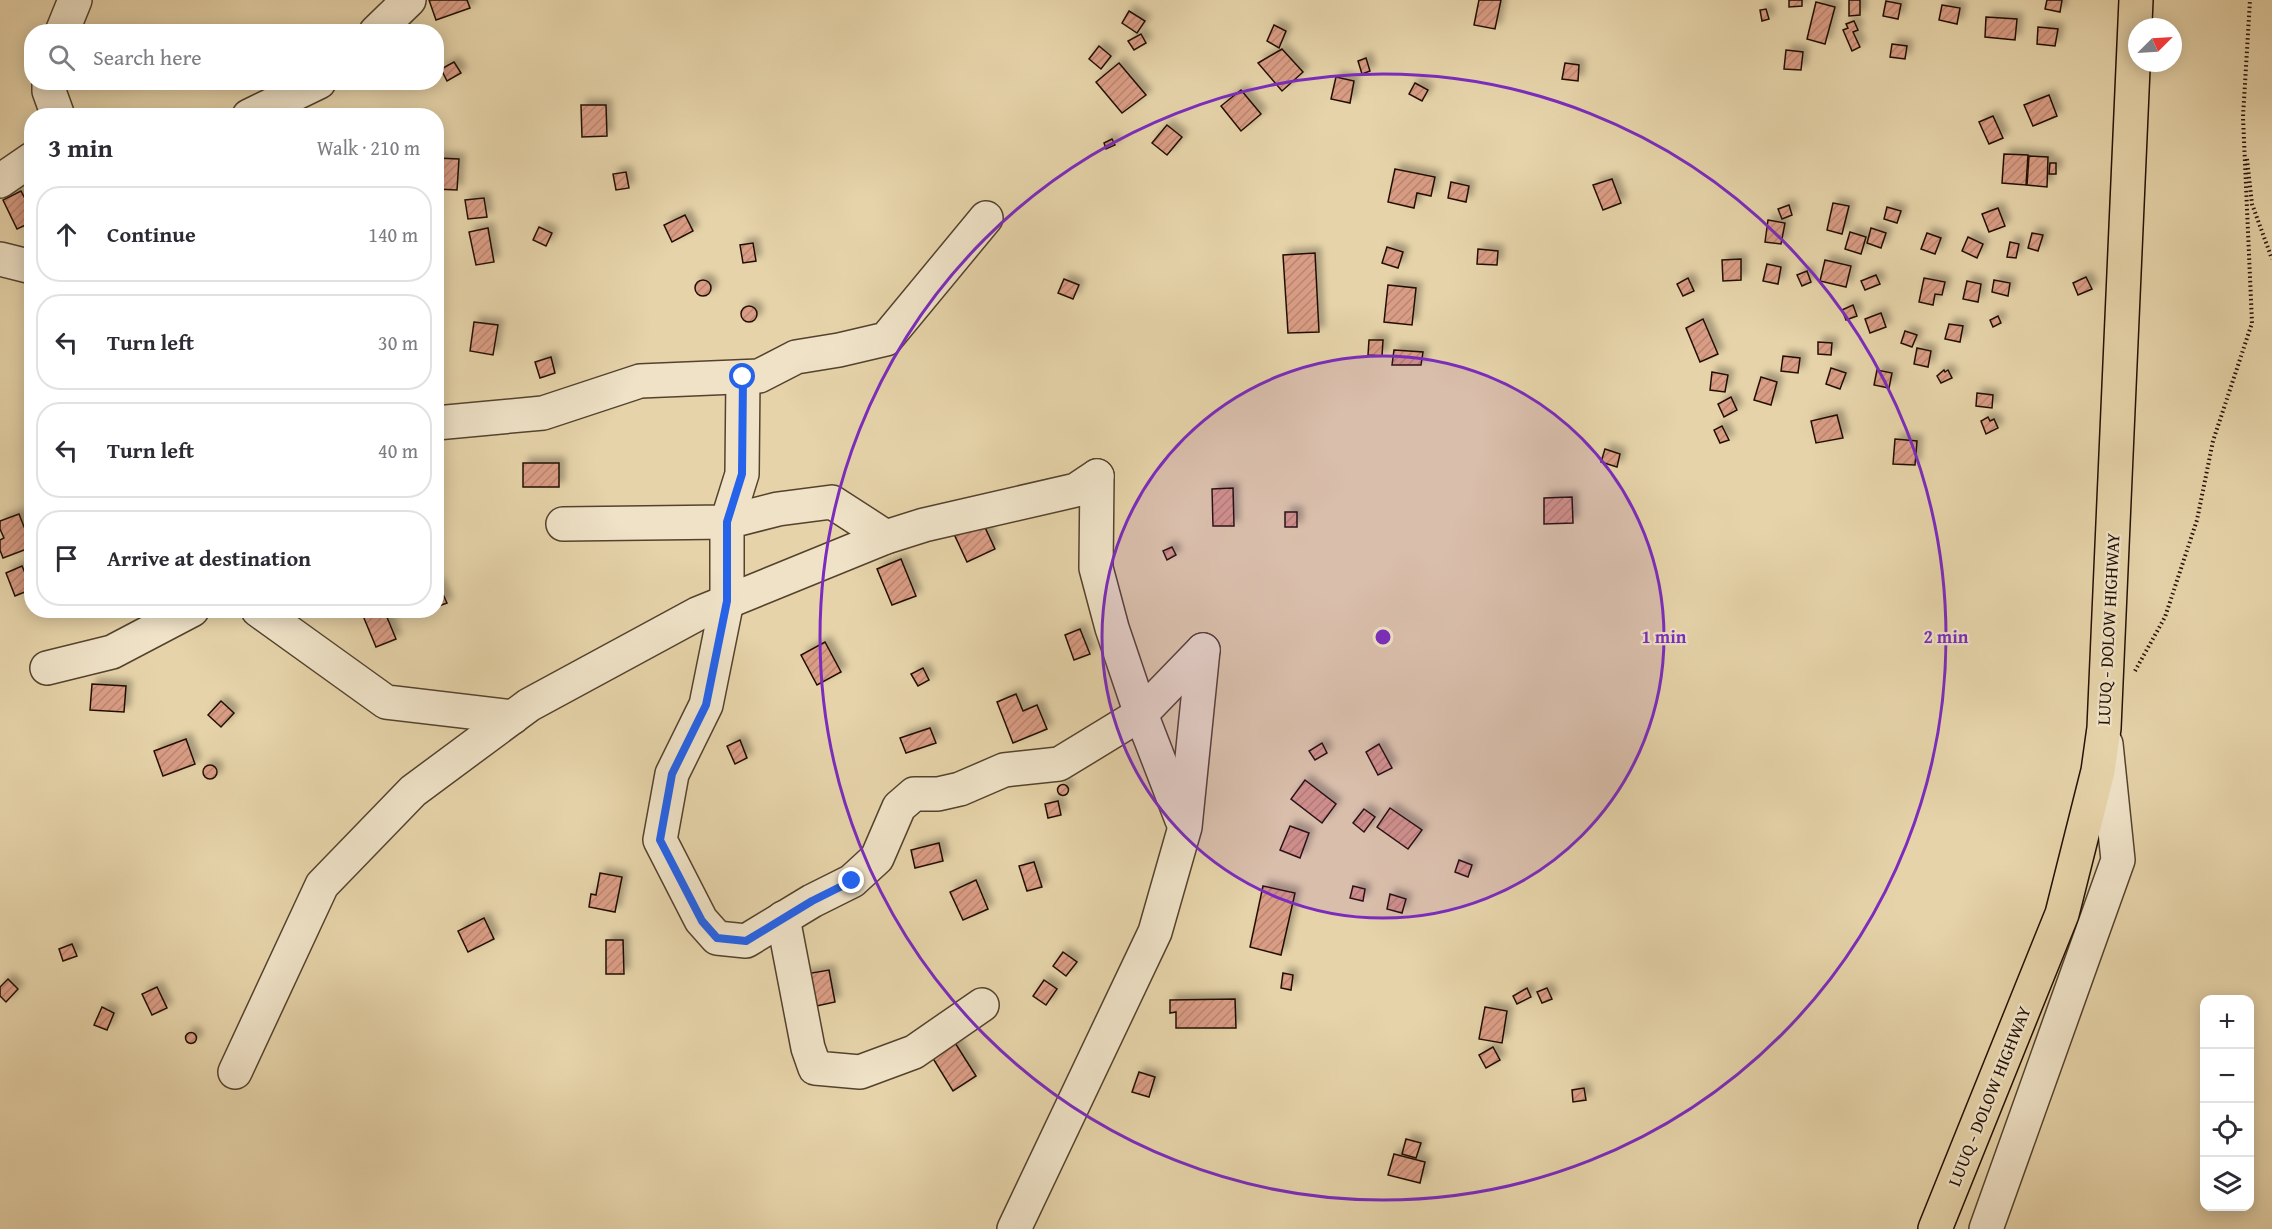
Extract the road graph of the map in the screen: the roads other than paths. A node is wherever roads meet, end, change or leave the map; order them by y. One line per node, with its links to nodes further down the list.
1 (75, 0): 4 (street)
2 (409, 0): 5 (street)
3 (2136, 0): 26 (main road, LUUQ - DOLOW HIGHWAY)
4 (65, 24)
5 (384, 24)
6 (49, 90): 8 (street)
7 (303, 90): 9 (street)
8 (55, 108)
9 (265, 108)
10 (24, 164): 11 (street)
11 (0, 181)
12 (986, 218): 15 (street)
13 (0, 259): 14 (street)
14 (24, 265)
15 (743, 377): 16 (street); 17 (street)
16 (444, 422)
17 (727, 522): 18 (street); 19 (street); 20 (street)
18 (563, 524)
19 (886, 537): 20 (street); 24 (street)
20 (727, 601): 25 (street); 28 (street)
21 (177, 618): 23 (street)
22 (269, 618): 25 (street)
23 (47, 668)
24 (1141, 714): 27 (street); 27 (street); 28 (street)
25 (513, 717): 30 (street)
26 (2104, 728): 32 (main road, LUUQ - DOLOW HIGHWAY); 33 (street)
27 (1185, 827): 31 (street)
28 (783, 918): 29 (street)
29 (982, 1005)
30 (235, 1072)
31 (1014, 1229)
32 (1935, 1229)
33 (1986, 1229)

